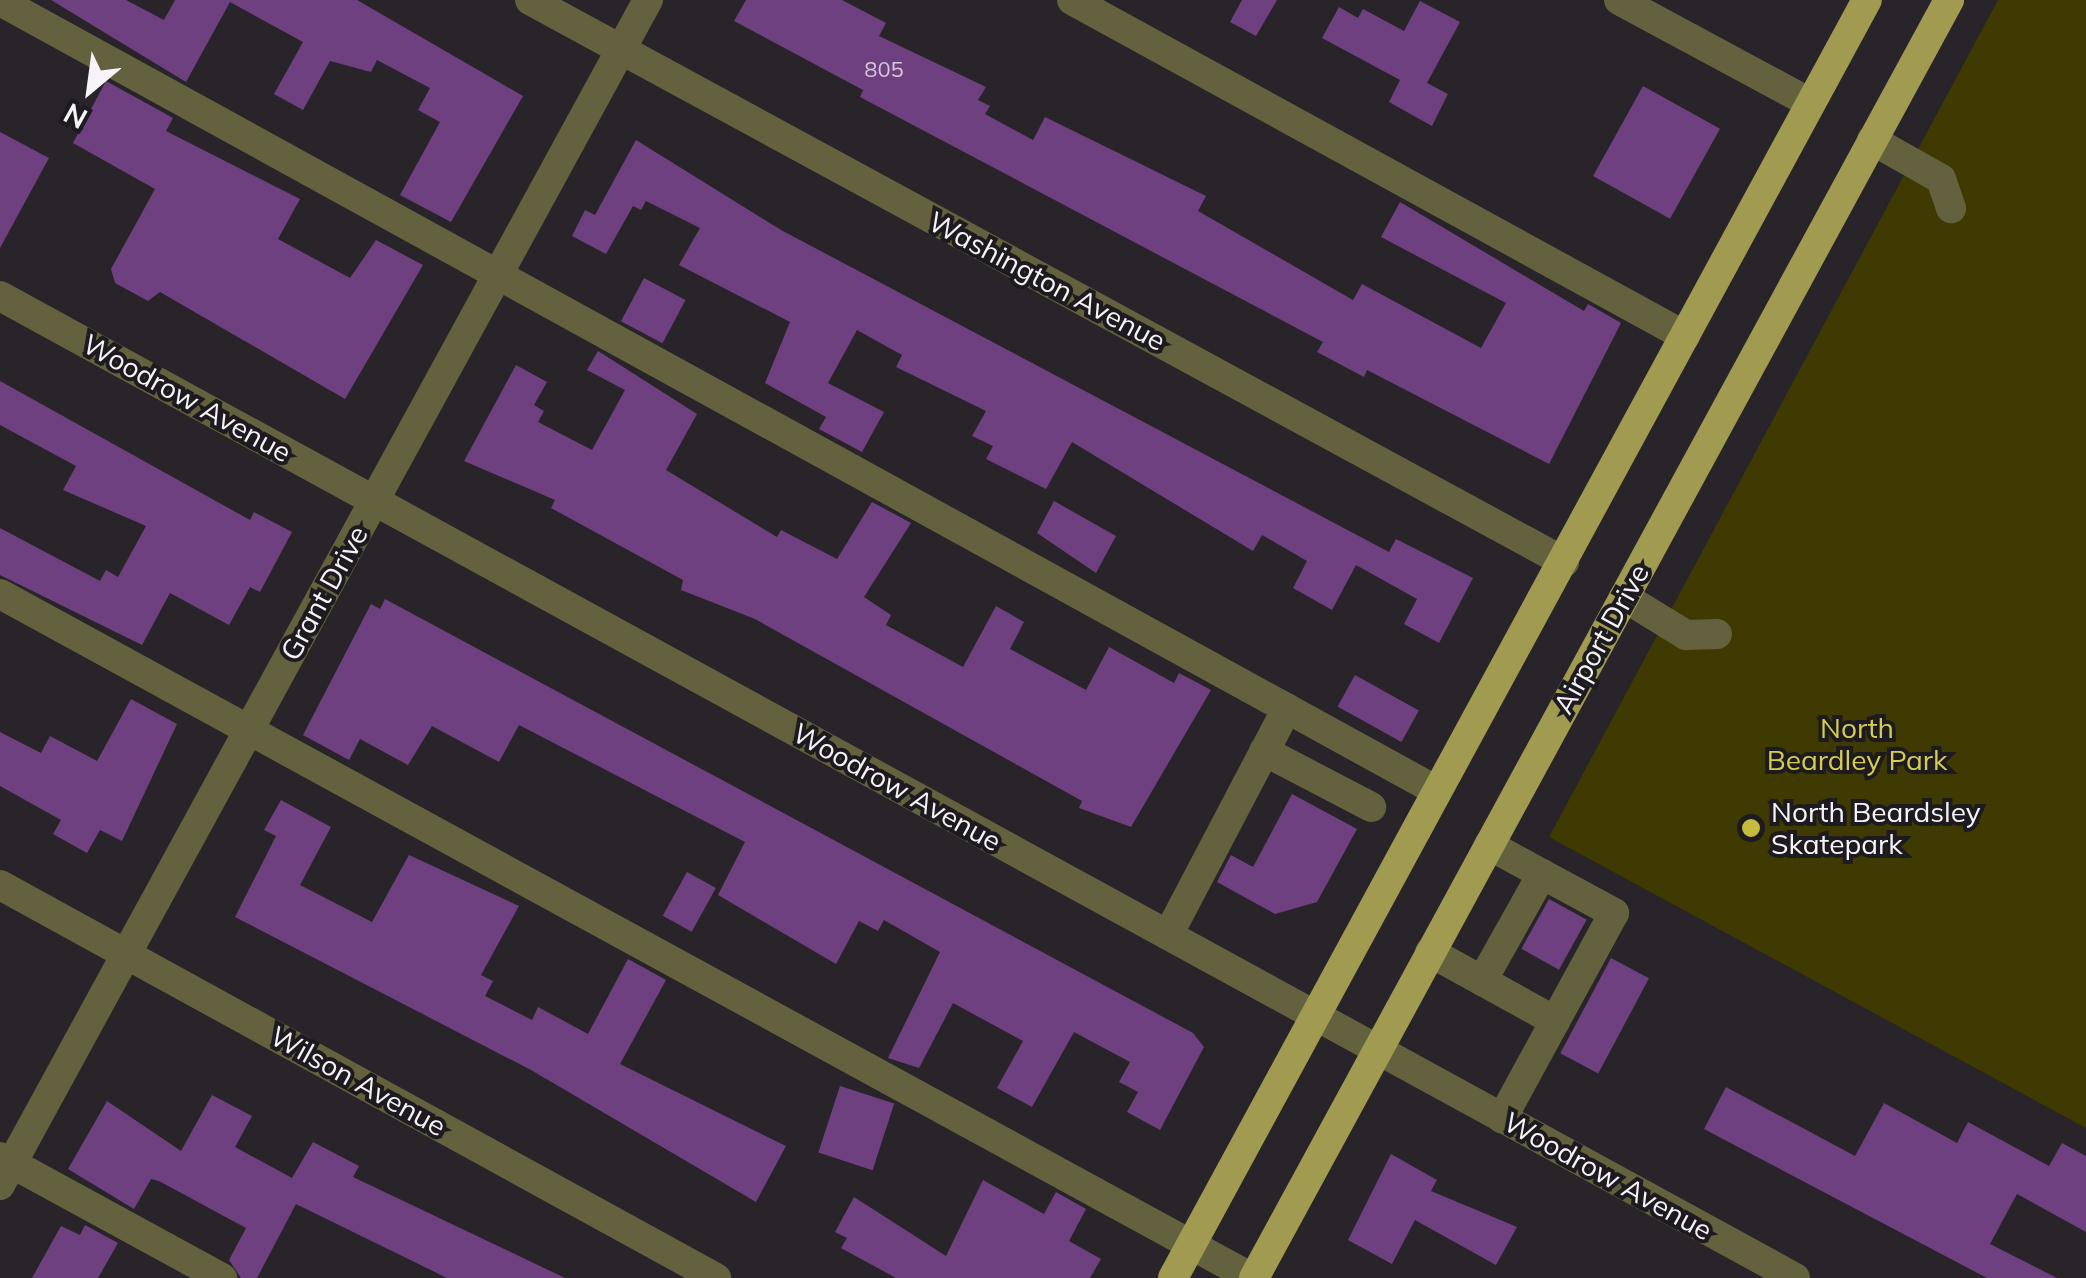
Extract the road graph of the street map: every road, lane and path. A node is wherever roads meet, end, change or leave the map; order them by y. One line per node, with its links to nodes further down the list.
1 (530, 0): 8 (street, Washington Avenue)
2 (648, 0): 8 (street, Grant Drive)
3 (1072, 0): 14 (street)
4 (1620, 0): 9 (street)
5 (1866, 0): 9 (main road)
6 (1949, 0): 10 (main road, Airport Drive)
7 (0, 1): 12 (street)
8 (620, 50): 12 (street, Grant Drive); 16 (street, Washington Avenue)
9 (1810, 103): 14 (main road)
10 (1872, 140): 11 (street); 18 (main road, Airport Drive)
11 (1952, 208)
12 (498, 273): 15 (street, Grant Drive); 20 (street)
13 (0, 296): 15 (street, Woodrow Avenue)
14 (1685, 336): 16 (main road)
15 (374, 500): 21 (street, Grant Drive); 28 (street, Woodrow Avenue)
16 (1564, 562): 23 (main road)
17 (0, 594): 21 (street)
18 (1624, 597): 19 (street); 25 (main road, Airport Drive)
19 (1717, 634)
20 (1287, 708): 22 (street); 23 (street)
21 (248, 731): 30 (street, Grant Drive); 37 (street)
22 (1264, 750): 24 (street); 28 (street)
23 (1437, 791): 32 (main road)
24 (1370, 807)
25 (1489, 845): 26 (street); 29 (main road, Airport Drive)
26 (1542, 874): 31 (street); 33 (street)
27 (0, 885): 30 (street, Wilson Avenue)
28 (1168, 935): 32 (street, Woodrow Avenue)
29 (1430, 952): 31 (street); 34 (main road, Airport Drive)
30 (126, 954): 36 (street, Grant Drive); 39 (street, Wilson Avenue)
31 (1482, 981): 33 (street)
32 (1315, 1015): 34 (street, Woodrow Avenue); 37 (main road)
33 (1555, 1020): 35 (street)
34 (1378, 1050): 35 (street, Woodrow Avenue); 41 (main road, Airport Drive)
35 (1502, 1118): 42 (street, Woodrow Avenue)
36 (4, 1169): 38 (street)
37 (1191, 1245): 40 (main road); 41 (street)
38 (222, 1278)
39 (716, 1278)
40 (1173, 1278)
41 (1253, 1278)
42 (1795, 1278)

